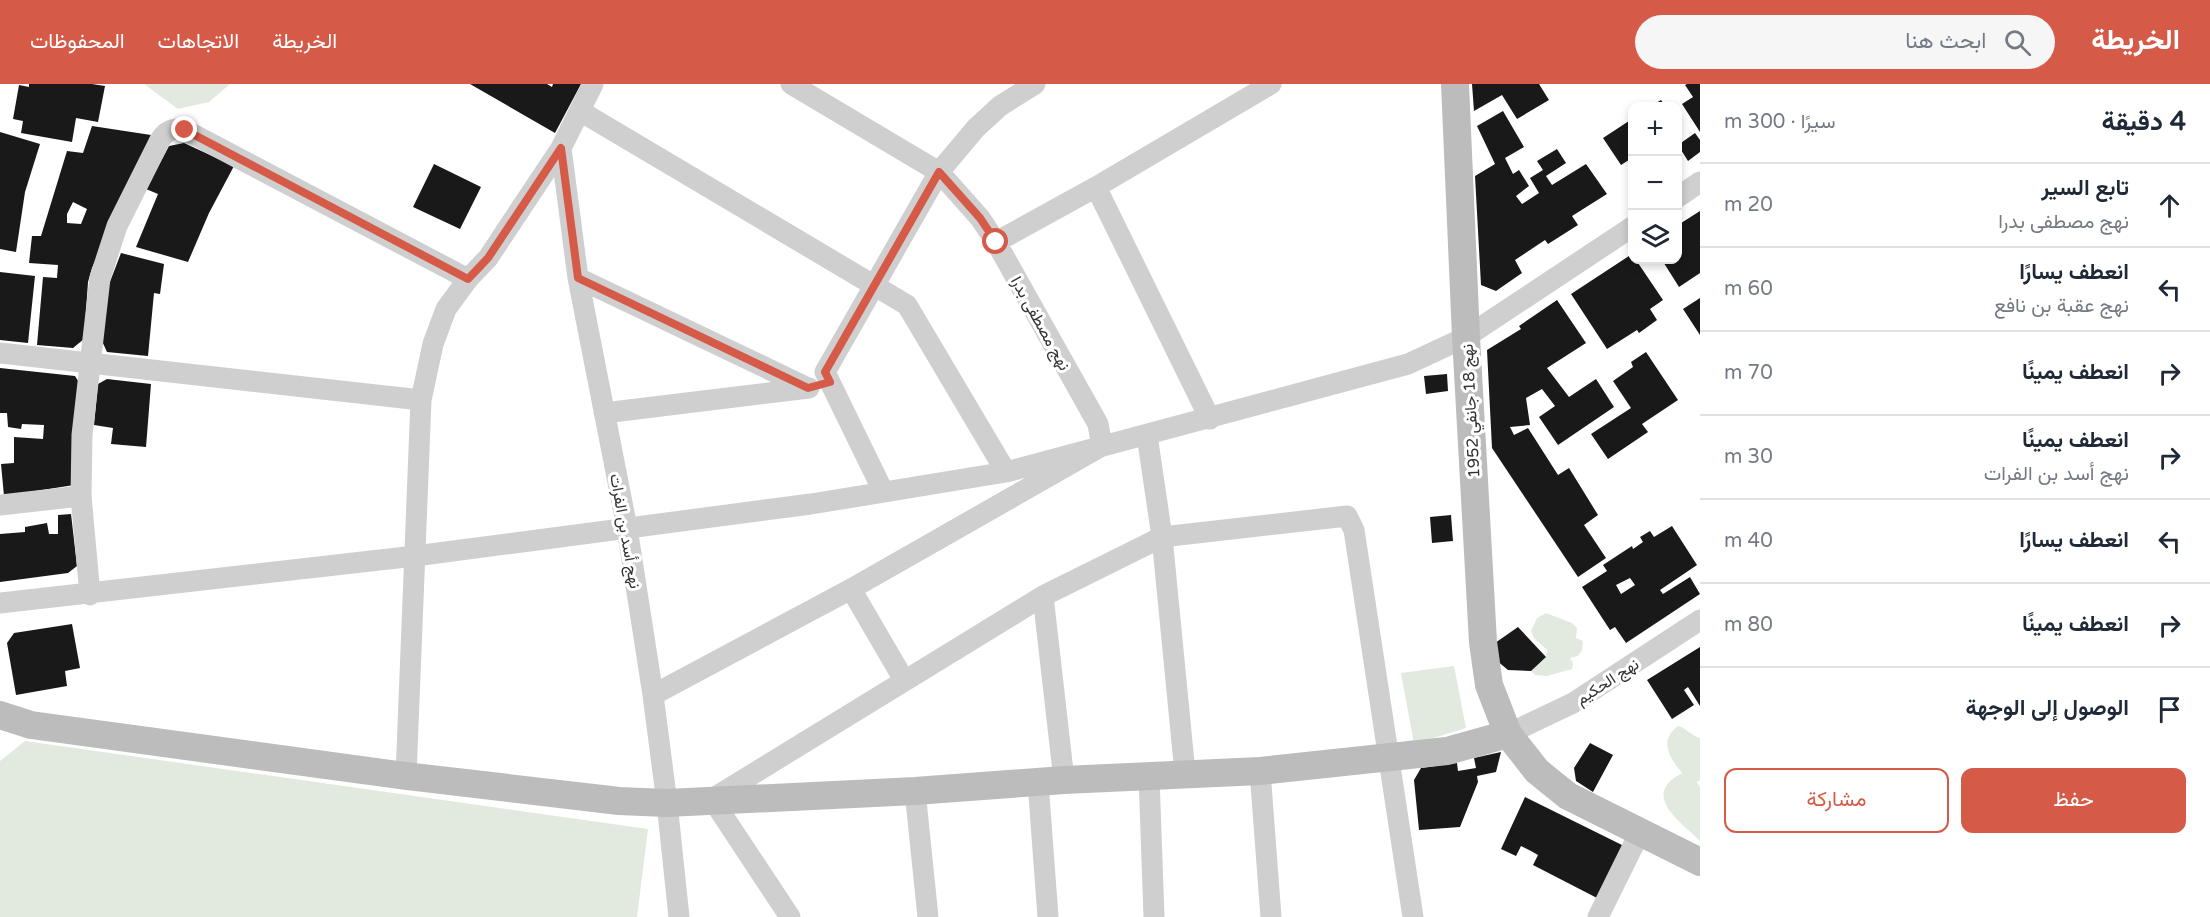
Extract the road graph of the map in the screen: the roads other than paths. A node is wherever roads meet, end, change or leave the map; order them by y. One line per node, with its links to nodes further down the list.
1 (594, 84): 6 (street)
2 (791, 84): 8 (street, نهج مصطفى بدرا)
3 (1035, 84): 8 (street)
4 (1271, 84): 10 (street)
5 (1455, 84): 17 (street, نهج 18 جانفي 1952)
6 (579, 111): 7 (street); 16 (street)
7 (561, 148): 14 (street, نهج أسد بن الفرات); 15 (street)
8 (939, 172): 13 (street, نهج مصطفى بدرا); 16 (street)
9 (1700, 182): 11 (street)
10 (1096, 187): 13 (street); 24 (street)
11 (1682, 194)
12 (1628, 230): 17 (street)
13 (996, 242): 26 (street, نهج مصطفى بدرا)
14 (578, 278): 21 (street); 23 (street, نهج أسد بن الفرات)
15 (468, 279): 19 (street); 22 (street)
16 (875, 286): 20 (street); 27 (street)
17 (1466, 337): 24 (street); 42 (street, نهج 18 جانفي 1952)
18 (0, 353): 19 (street)
19 (90, 363): 22 (street); 29 (street)
20 (830, 382): 21 (street); 28 (street)
21 (808, 388): 23 (street)
22 (422, 400): 33 (street)
23 (604, 413): 31 (street, نهج أسد بن الفرات)
24 (1210, 419): 25 (street)
25 (1147, 435): 26 (street); 32 (street)
26 (1102, 446): 27 (street); 34 (street)
27 (1006, 472): 28 (street)
28 (883, 491): 31 (street)
29 (81, 496): 30 (street); 35 (street)
30 (0, 505)
31 (627, 528): 33 (street); 40 (street, نهج أسد بن الفرات)
32 (1161, 537): 36 (street); 43 (street); 45 (street)
33 (415, 555): 35 (street); 46 (street)
34 (851, 589): 39 (street); 40 (street)
35 (90, 594): 37 (street)
36 (1042, 596): 39 (street); 48 (street)
37 (0, 603)
38 (1700, 620): 42 (street, نهج الحكيم)
39 (904, 680): 50 (street)
40 (653, 695): 51 (street, نهج أسد بن الفرات)
41 (0, 715): 46 (street)
42 (1508, 734): 43 (street); 52 (street, نهج 18 جانفي 1952)
43 (1389, 758): 44 (street); 60 (street)
44 (1260, 771): 45 (street); 59 (street)
45 (1185, 773): 47 (street)
46 (406, 776): 51 (street)
47 (1149, 776): 48 (street); 58 (street)
48 (1051, 781): 49 (street); 57 (street)
49 (915, 791): 50 (street); 56 (street)
50 (712, 799): 51 (street); 55 (street)
51 (667, 803): 54 (street, نهج أسد بن الفرات)
52 (1640, 832): 53 (street, نهج 18 جانفي 1952); 61 (street)
53 (1700, 862)
54 (679, 917)
55 (790, 917)
56 (928, 917)
57 (1048, 917)
58 (1154, 917)
59 (1271, 917)
60 (1413, 917)
61 (1598, 917)

